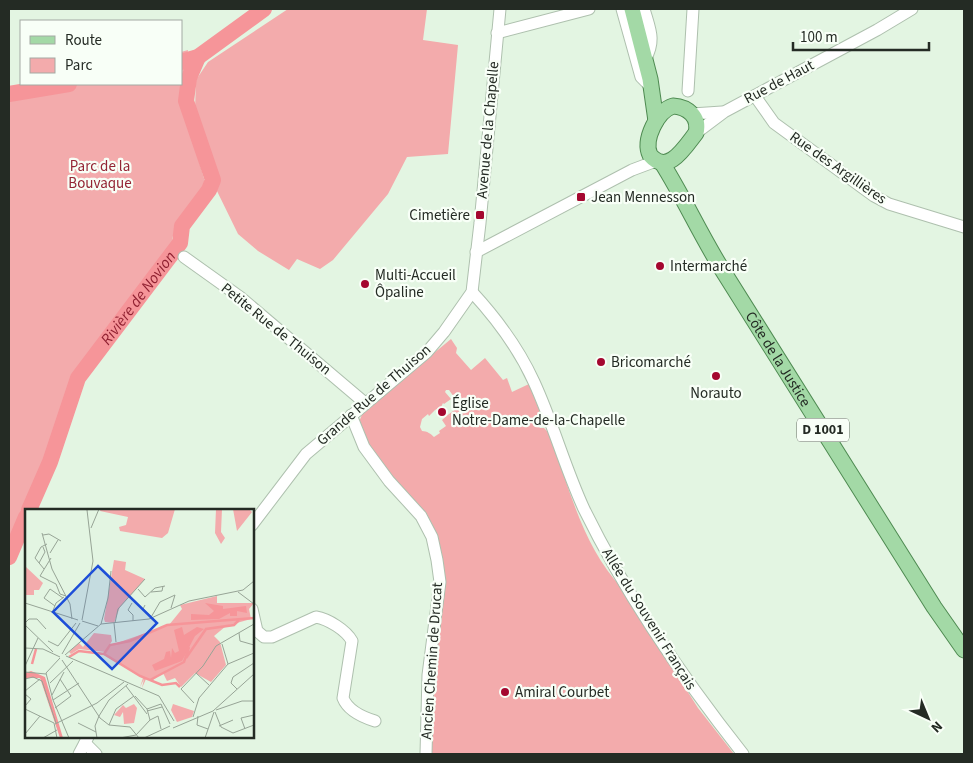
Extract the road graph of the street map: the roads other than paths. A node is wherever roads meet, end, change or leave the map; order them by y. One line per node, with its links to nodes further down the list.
1 (500, 9): 8 (street, Avenue de la Chapelle)
2 (589, 9): 8 (street)
3 (622, 9): 10 (street)
4 (632, 9): 9 (main road)
5 (644, 9): 9 (street)
6 (693, 9): 11 (street)
7 (912, 9): 12 (street, Rue de Haut)
8 (497, 33): 22 (street, Avenue de la Chapelle)
9 (645, 60): 10 (main road)
10 (651, 83): 13 (main road); 16 (main road)
11 (688, 91)
12 (755, 96): 14 (street, Rue de Haut); 21 (street, Rue des Argillières)
13 (673, 106): 15 (main road); 16 (main road)
14 (724, 112): 15 (street, Rue de Haut); 17 (street, Rue de Haut)
15 (692, 114): 17 (main road)
16 (656, 121): 18 (main road)
17 (696, 134): 19 (main road)
18 (647, 148): 19 (main road); 20 (street)
19 (665, 160): 20 (street); 29 (main road, Côte de la Justice / D 1001)
20 (632, 170): 22 (street)
21 (964, 226)
22 (476, 252): 24 (street, Grande Rue de Thuison)
23 (184, 257): 25 (street, Petite Rue de Thuison)
24 (472, 292): 25 (street, Grande Rue de Thuison); 35 (street, Allée du Souvenir Français)
25 (365, 403): 26 (street, Grande Rue de Thuison)
26 (351, 415): 27 (street, Grande Rue de Thuison); 34 (street, Ancien Chemin de Drucat)
27 (254, 522)
28 (254, 617): 30 (street)
29 (964, 650)
30 (375, 721)
31 (86, 740): 32 (street); 33 (street)
32 (79, 754)
33 (96, 754)
34 (426, 754)
35 (743, 754)

